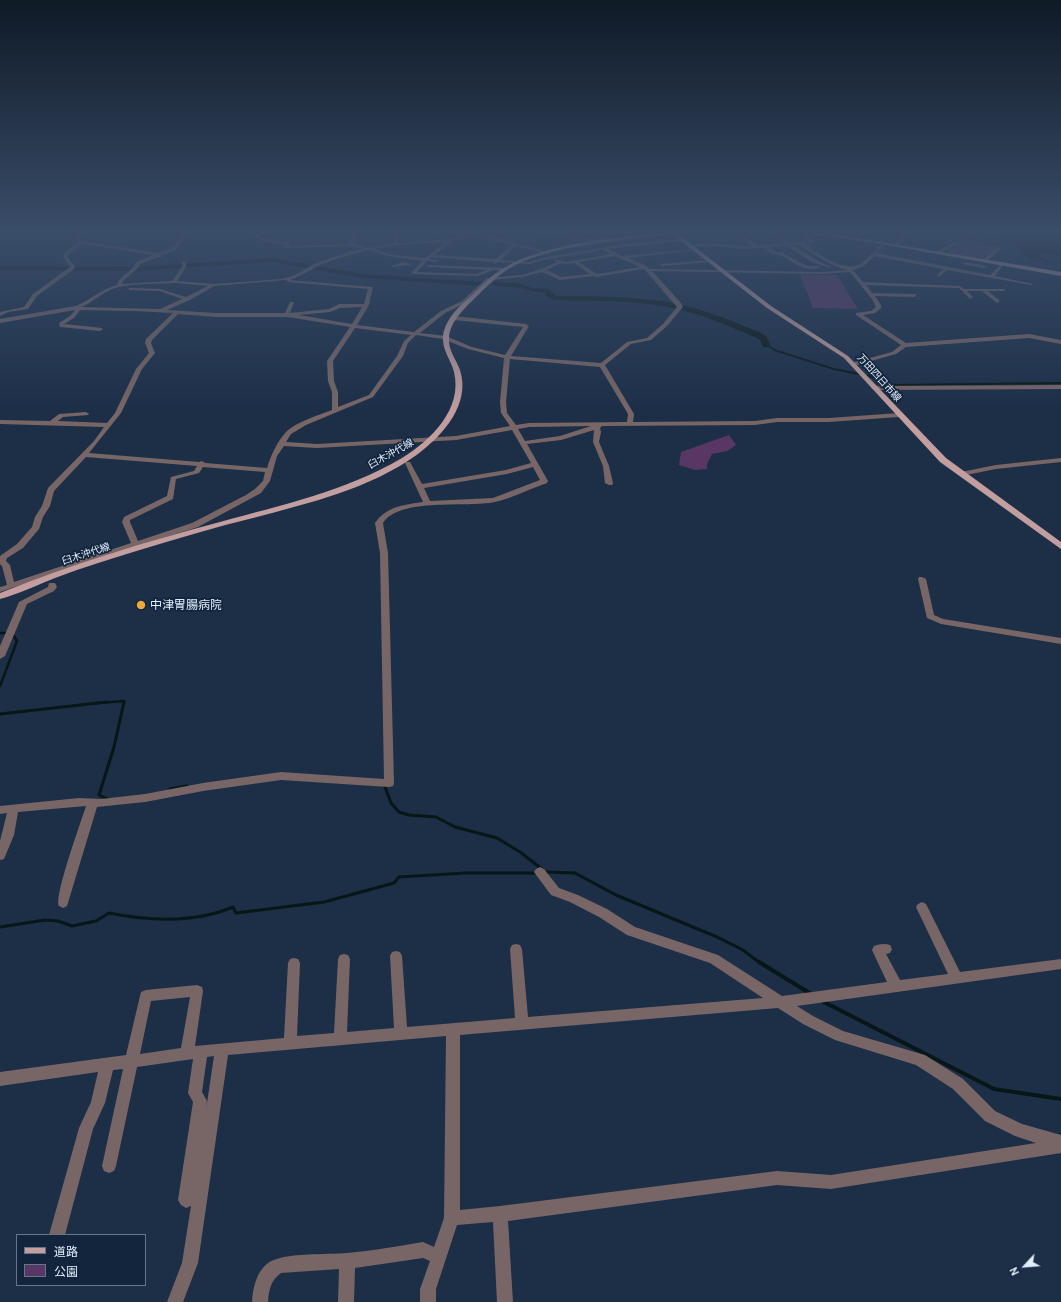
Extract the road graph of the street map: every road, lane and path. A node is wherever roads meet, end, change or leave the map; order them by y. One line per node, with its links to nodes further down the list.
1 (37, 294): 22 (street)
2 (101, 294): 19 (street)
3 (173, 294): 14 (street)
4 (197, 294): 14 (street)
5 (370, 294): 18 (street)
6 (473, 294): 28 (street)
7 (476, 294): 24 (main road)
8 (669, 294): 34 (street)
9 (752, 294): 33 (main road, 万田四日市線)
10 (871, 294): 13 (street); 31 (street)
11 (966, 294): 15 (street)
12 (987, 294): 16 (street)
13 (914, 296)
14 (188, 298): 20 (street)
15 (970, 298)
16 (996, 301)
17 (292, 303): 23 (street)
18 (366, 305): 23 (street); 26 (street)
19 (76, 308): 20 (street); 25 (street); 27 (street)
20 (159, 311): 21 (street)
21 (176, 313): 23 (street); 43 (street)
22 (0, 314)
23 (288, 315): 26 (street)
24 (454, 318): 29 (main road); 32 (street)
25 (0, 321)
26 (354, 326): 28 (street); 37 (street)
27 (100, 329)
28 (414, 333): 29 (street); 37 (street)
29 (446, 338): 32 (street); 46 (main road, 臼木沖代線)
30 (1061, 342): 31 (street)
31 (905, 345): 33 (street)
32 (507, 357): 34 (street); 44 (street)
33 (854, 364): 36 (main road, 万田四日市線)
34 (602, 365): 42 (street)
35 (1061, 386): 36 (street)
36 (874, 388): 39 (main road, 万田四日市線)
37 (334, 412): 48 (street)
38 (86, 414): 41 (street)
39 (899, 415): 42 (street); 55 (main road, 万田四日市線)
40 (0, 422): 41 (street)
41 (52, 422): 43 (street)
42 (630, 424): 45 (street)
43 (107, 425): 49 (street)
44 (514, 426): 45 (street); 46 (street); 47 (street)
45 (599, 426): 47 (street); 56 (street)
46 (432, 439): 48 (street); 65 (main road, 臼木沖代線)
47 (523, 442): 53 (street)
48 (281, 444): 54 (street)
49 (84, 455): 51 (street); 63 (street)
50 (1061, 460): 55 (street)
51 (202, 463): 54 (street); 59 (street)
52 (408, 463): 57 (street)
53 (535, 464): 57 (street); 58 (street)
54 (270, 470): 59 (street)
55 (961, 474): 60 (main road, 万田四日市線)
56 (609, 483)
57 (419, 487): 58 (street)
58 (428, 504): 68 (street)
59 (135, 544): 63 (street)
60 (1061, 546)
61 (922, 579): 66 (street)
62 (52, 585): 67 (street)
63 (11, 586): 64 (street)
64 (0, 590)
65 (0, 596)
66 (1061, 642)
67 (0, 656)
68 (93, 802): 69 (street); 73 (street)
69 (13, 808): 70 (street); 71 (street)
70 (0, 810)
71 (0, 856)
72 (540, 872): 83 (street)
73 (63, 903)
74 (922, 907): 81 (street)
75 (516, 949): 84 (street)
76 (886, 949): 82 (street)
77 (396, 956): 86 (street)
78 (344, 959): 87 (street)
79 (294, 963): 88 (street)
80 (1061, 964): 81 (street)
81 (956, 978): 82 (street)
82 (896, 986): 83 (street)
83 (780, 1002): 84 (street); 95 (street)
84 (522, 1023): 85 (street)
85 (453, 1029): 86 (street); 100 (street)
86 (402, 1033): 87 (street)
87 (340, 1039): 88 (street)
88 (290, 1043): 89 (street)
89 (222, 1049): 90 (street); 104 (street)
90 (201, 1052): 91 (street); 98 (street)
91 (186, 1054): 92 (street); 92 (street)
92 (132, 1061): 93 (street); 97 (street)
93 (107, 1065): 94 (street); 101 (street)
94 (0, 1079)
95 (1061, 1142)
96 (1061, 1146): 99 (street)
97 (109, 1166)
98 (186, 1200)
99 (500, 1214): 100 (street); 108 (street)
100 (452, 1218): 102 (street)
101 (57, 1234)
102 (438, 1256): 103 (street); 107 (street)
103 (347, 1261): 105 (street); 106 (street)
104 (175, 1302)
105 (260, 1302)
106 (346, 1302)
107 (428, 1302)
108 (505, 1302)

